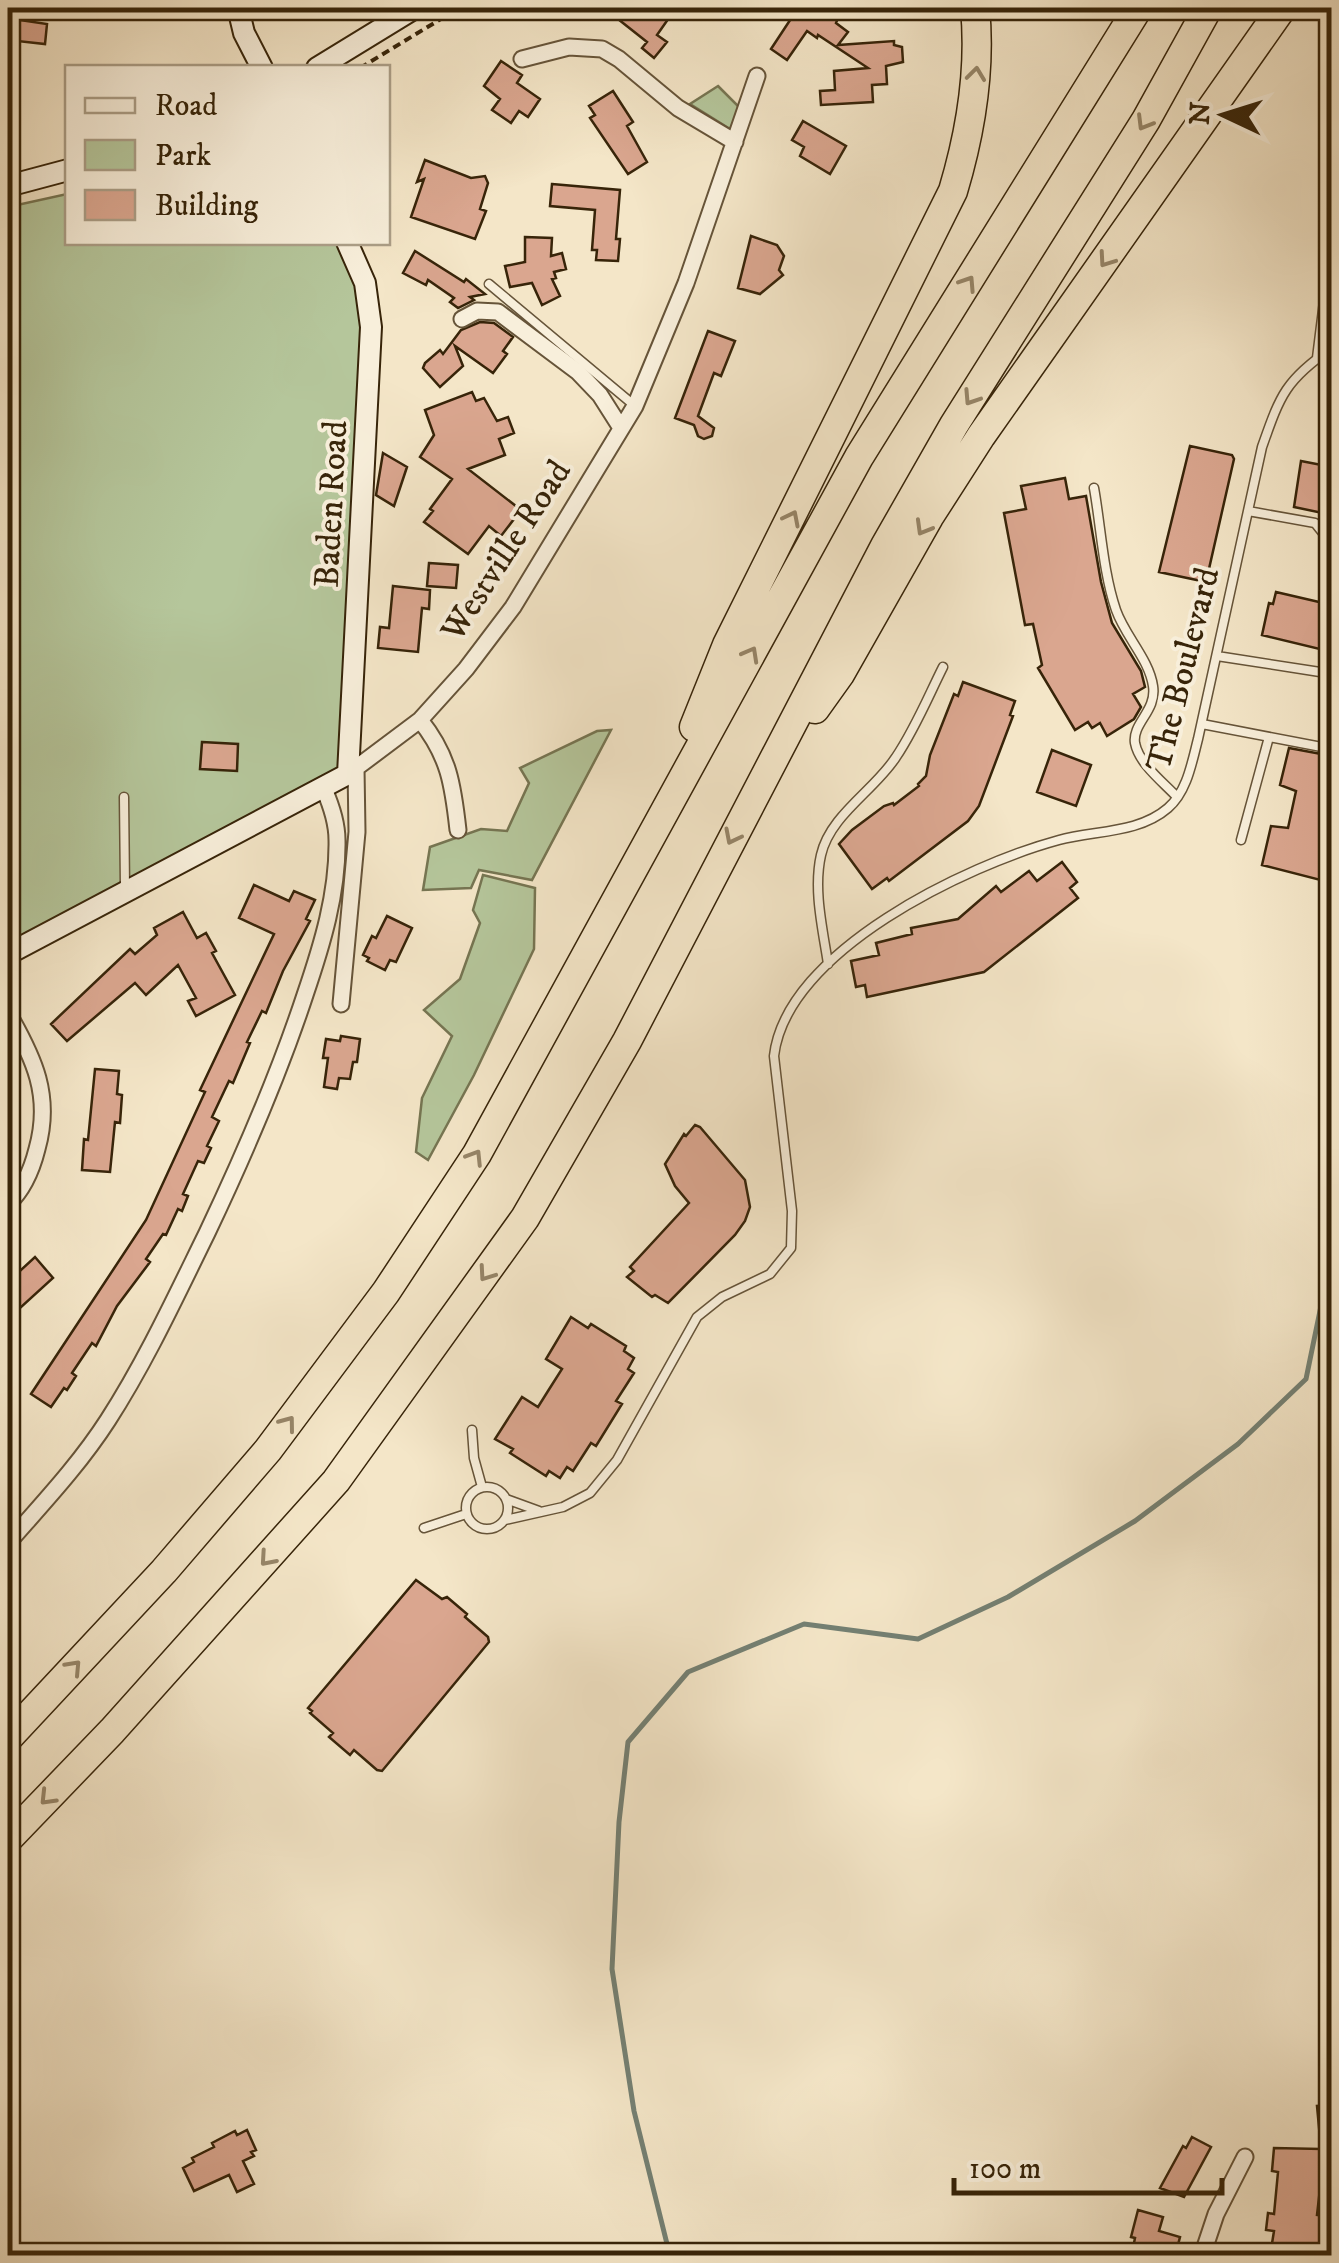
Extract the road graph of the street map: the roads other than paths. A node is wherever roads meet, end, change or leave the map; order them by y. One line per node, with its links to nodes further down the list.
1 (238, 8): 8 (street)
2 (416, 8): 9 (street)
3 (975, 8): 38 (highway, one-way to 3)
4 (1138, 8): 38 (highway, one-way to 4)
5 (1208, 8): 34 (highway, one-way to 34)
6 (1282, 8): 34 (highway, one-way to 34)
7 (522, 59): 11 (street)
8 (260, 65)
9 (322, 65)
10 (757, 76): 11 (street, Westville Road)
11 (736, 142): 20 (street, Westville Road)
12 (65, 171): 13 (street)
13 (8, 186)
14 (1332, 237): 19 (lane)
15 (348, 245): 32 (street, Baden Road)
16 (488, 284): 20 (lane)
17 (462, 319): 21 (street)
18 (1332, 348): 19 (lane, The Boulevard)
19 (1317, 358): 23 (lane, The Boulevard)
20 (635, 406): 21 (street, Westville Road)
21 (621, 428): 28 (street, Westville Road)
22 (1094, 488): 36 (lane)
23 (1248, 511): 24 (lane); 25 (lane, The Boulevard)
24 (1332, 558)
25 (1216, 656): 27 (lane); 29 (lane, The Boulevard)
26 (943, 667): 42 (lane)
27 (1320, 672)
28 (420, 720): 32 (street, Westville Road); 37 (street)
29 (1202, 724): 30 (lane); 36 (lane, The Boulevard)
30 (1269, 736): 31 (lane); 39 (lane)
31 (1332, 749)
32 (352, 770): 33 (street, Westville Road); 43 (street)
33 (324, 789): 40 (street, Westville Road); 53 (street)
34 (755, 792): 55 (highway, one-way to 55)
35 (124, 797): 40 (lane)
36 (1177, 798): 42 (lane, The Boulevard)
37 (458, 830)
38 (654, 831): 54 (highway, one-way to 38)
39 (1240, 840)
40 (125, 892): 41 (street, Westville Road)
41 (8, 954)
42 (828, 964): 49 (lane, The Boulevard)
43 (341, 1004)
44 (8, 1013): 45 (street)
45 (8, 1204)
46 (472, 1430): 47 (lane)
47 (482, 1487): 48 (lane); 50 (lane)
48 (506, 1499): 49 (lane); 51 (lane)
49 (544, 1512): 51 (lane, The Boulevard)
50 (466, 1514): 51 (lane); 52 (lane)
51 (505, 1520)
52 (424, 1528)
53 (8, 1543)
54 (8, 1738)
55 (8, 1839)
56 (1245, 2156): 57 (street)
57 (1202, 2256)

